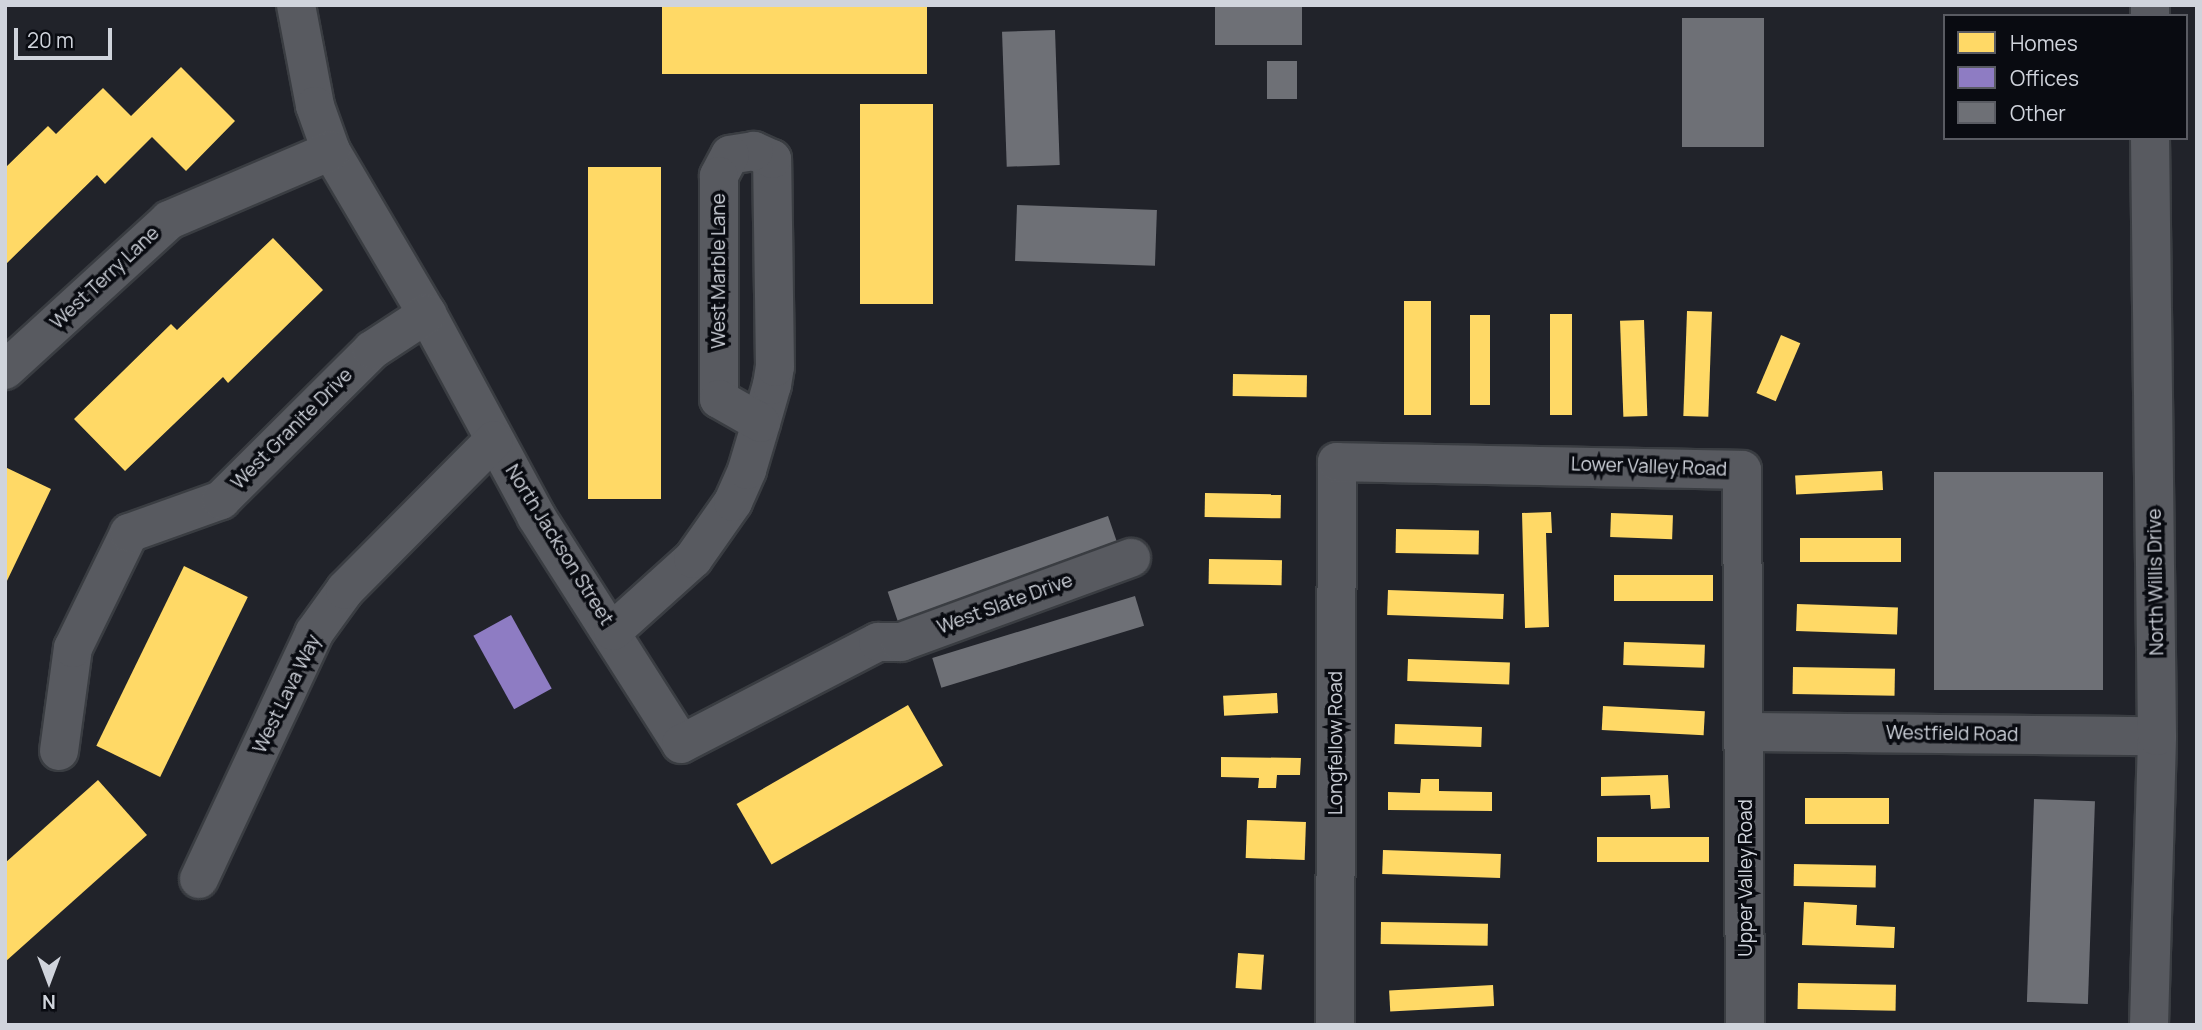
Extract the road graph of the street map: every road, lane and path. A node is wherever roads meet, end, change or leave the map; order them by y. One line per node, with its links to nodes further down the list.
1 (296, 5): 3 (street, North Jackson Street)
2 (2150, 140): 13 (street, North Willis Drive)
3 (331, 151): 4 (street, North Jackson Street); 5 (street, West Terry Lane)
4 (427, 314): 7 (street, North Jackson Street); 14 (street, West Granite Drive)
5 (5, 370)
6 (761, 423): 6 (street, West Marble Lane); 10 (street, West Marble Lane)
7 (494, 440): 10 (street, North Jackson Street); 15 (street, West Lava Way)
8 (1337, 462): 12 (street, Lower Valley Road); 16 (street, Longfellow Road)
9 (1131, 558): 11 (street, West Slate Drive)
10 (613, 631): 11 (street, North Jackson Street)
11 (878, 642)
12 (1747, 732): 13 (street, Westfield Road); 17 (street, Upper Valley Road)
13 (2157, 736): 18 (street, North Willis Drive)
14 (59, 751)
15 (200, 879)
16 (1335, 1025)
17 (1745, 1025)
18 (2149, 1025)

